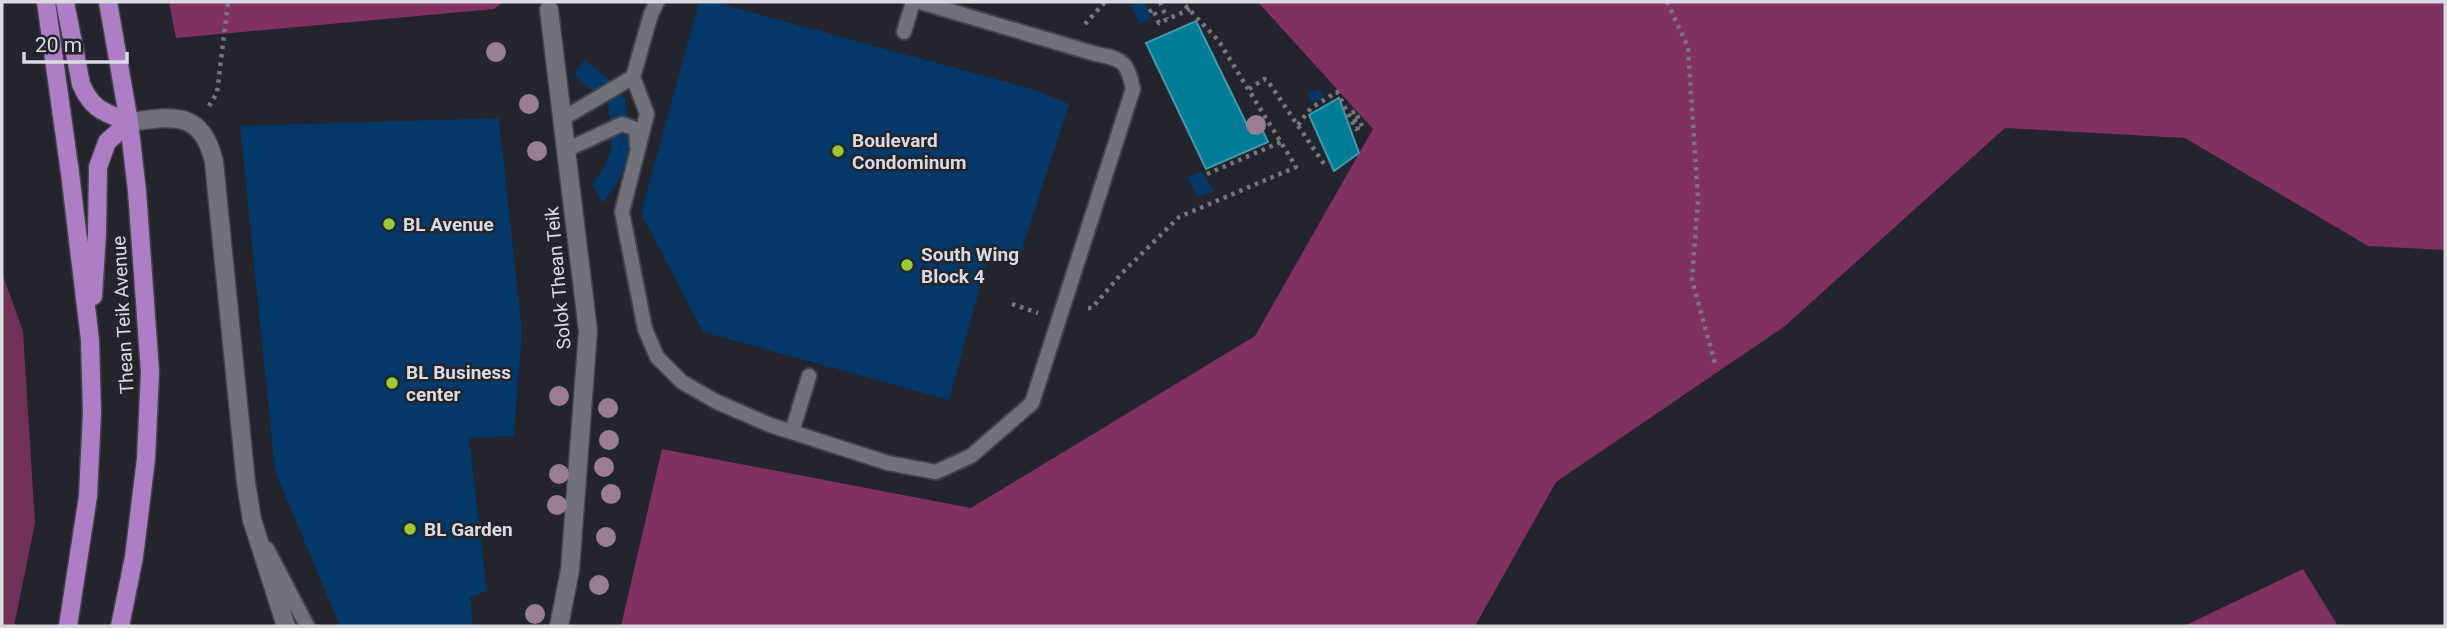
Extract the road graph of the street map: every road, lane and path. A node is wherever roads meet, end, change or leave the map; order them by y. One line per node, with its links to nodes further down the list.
1 (46, 2): 29 (main road, Thean Teik Avenue)
2 (65, 2): 19 (main road)
3 (108, 2): 19 (main road, Thean Teik Avenue)
4 (228, 2): 20 (path)
5 (657, 2): 16 (lane)
6 (913, 2): 15 (lane)
7 (920, 2): 28 (lane)
8 (1160, 2): 14 (path)
9 (1182, 2): 12 (path)
10 (1667, 2): 30 (path)
11 (549, 9): 18 (street, Solok Thean Teik)
12 (1190, 9): 14 (path); 17 (path)
13 (1149, 12): 14 (path)
14 (1167, 19)
15 (904, 32)
16 (634, 77): 18 (lane); 25 (lane)
17 (1249, 89): 21 (path); 23 (path)
18 (562, 119): 24 (street, Solok Thean Teik)
19 (129, 122): 20 (street); 29 (main road); 35 (main road, Thean Teik Avenue)
20 (197, 125): 33 (street)
21 (1298, 125): 22 (path); 26 (path)
22 (1362, 126)
23 (1281, 142): 27 (path); 28 (path)
24 (566, 150): 25 (lane); 38 (street, Solok Thean Teik)
25 (637, 158): 32 (lane)
26 (1324, 164)
27 (1207, 174)
28 (1063, 306): 32 (lane)
29 (90, 340): 34 (main road, Thean Teik Avenue)
30 (1716, 367)
31 (809, 376): 32 (lane)
32 (792, 432)
33 (252, 520): 36 (street); 37 (lane)
34 (68, 626)
35 (120, 626)
36 (286, 626)
37 (307, 626)
38 (559, 626)

